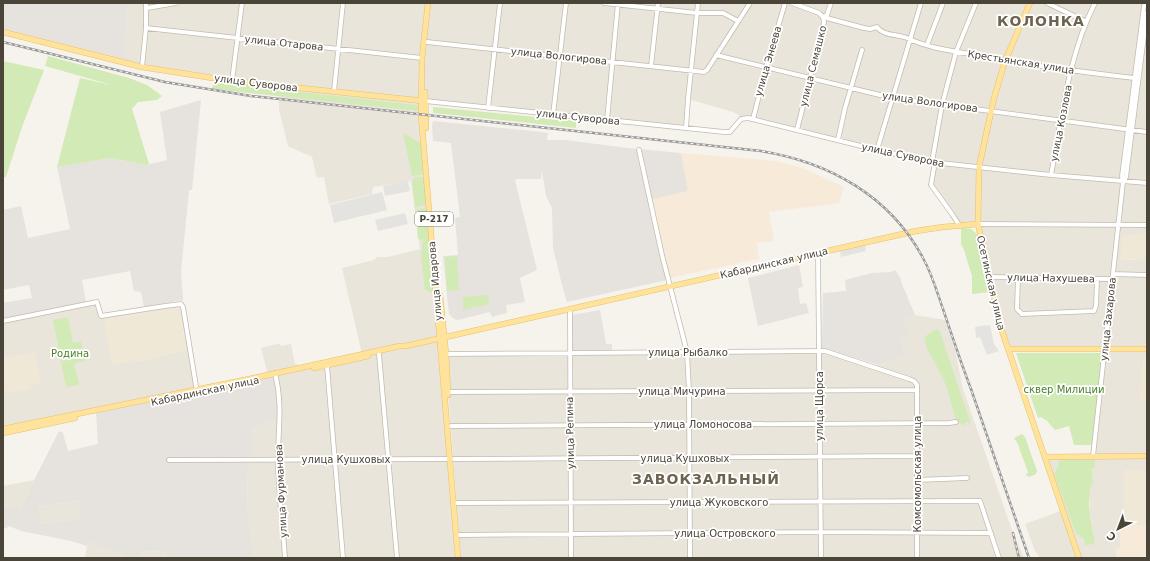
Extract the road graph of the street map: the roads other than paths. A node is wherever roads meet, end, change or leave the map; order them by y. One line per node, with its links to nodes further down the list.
1 (146, 3): 24 (street)
2 (176, 3): 24 (street)
3 (242, 3): 33 (street)
4 (343, 3): 37 (street)
5 (428, 3): 43 (main road, улица Идарова / Р-217)
6 (431, 3): 35 (main road, улица Идарова / Р-217)
7 (500, 3): 38 (street)
8 (566, 3): 42 (street)
9 (604, 3): 22 (street)
10 (658, 3): 25 (street)
11 (698, 3): 27 (street)
12 (750, 3): 29 (street)
13 (785, 3): 48 (street, улица Энеева)
14 (792, 3): 28 (street, Крестьянская улица)
15 (831, 3): 28 (street, улица Семашко)
16 (920, 3): 34 (street)
17 (943, 3): 36 (street)
18 (976, 3): 40 (street)
19 (1030, 3): 44 (main road, Осетинская улица)
20 (1047, 3): 30 (street)
21 (1094, 3): 30 (street, улица Козлова)
22 (618, 4): 25 (street); 45 (street)
23 (1146, 4): 52 (street, улица Захарова)
24 (147, 8): 31 (street)
25 (657, 9): 27 (street); 46 (street)
26 (1147, 12): 67 (street, улица Захарова)
27 (697, 13): 29 (street); 49 (street)
28 (823, 17): 34 (street, Крестьянская улица); 51 (street, улица Семашко)
29 (738, 21): 41 (street)
30 (1086, 21): 50 (street, улица Козлова)
31 (146, 28): 33 (street, улица Отарова); 47 (street)
32 (3, 32): 47 (main road, улица Суворова)
33 (238, 38): 37 (street, улица Отарова); 53 (street)
34 (910, 40): 36 (street, Крестьянская улица); 56 (street)
35 (427, 42): 38 (street, улица Вологирова); 57 (main road, улица Идарова / Р-217)
36 (927, 45): 40 (street, Крестьянская улица)
37 (338, 49): 43 (street, улица Отарова); 55 (street)
38 (495, 49): 42 (street, улица Вологирова); 59 (street)
39 (862, 50): 54 (street)
40 (956, 52): 44 (street, Крестьянская улица); 58 (street)
41 (716, 55): 48 (street, улица Вологирова); 49 (street, улица Вологирова)
42 (559, 56): 45 (street, улица Вологирова); 61 (street)
43 (422, 58): 57 (main road, улица Идарова / Р-217)
44 (1005, 61): 50 (street, Крестьянская улица); 60 (main road, Осетинская улица)
45 (613, 62): 46 (street, улица Вологирова); 63 (street)
46 (651, 66): 49 (street, улица Вологирова)
47 (142, 67): 53 (main road, улица Суворова)
48 (766, 68): 51 (street, улица Вологирова); 62 (street, улица Энеева)
49 (692, 70): 65 (street)
50 (1071, 70): 52 (street, Крестьянская улица); 64 (street, улица Козлова)
51 (810, 78): 54 (street, улица Вологирова); 66 (street, улица Семашко)
52 (1134, 78): 67 (street, улица Захарова)
53 (232, 81): 55 (main road, улица Суворова)
54 (851, 88): 56 (street, улица Вологирова); 69 (street)
55 (334, 91): 57 (main road, улица Суворова)
56 (892, 98): 58 (street, улица Вологирова); 71 (street)
57 (423, 101): 59 (street, улица Суворова); 91 (main road, улица Идарова / Р-217)
58 (942, 105): 60 (street, улица Вологирова); 72 (street)
59 (488, 108): 61 (street, улица Суворова)
60 (991, 111): 64 (street, улица Вологирова); 73 (main road, Осетинская улица)
61 (553, 115): 63 (street, улица Суворова)
62 (753, 119): 65 (street, улица Суворова); 66 (street, улица Суворова)
63 (607, 120): 65 (street, улица Суворова)
64 (1061, 121): 67 (street, улица Вологирова); 74 (street, улица Козлова)
65 (686, 128)
66 (797, 130): 69 (street, улица Суворова)
67 (1129, 130): 68 (street, улица Вологирова); 75 (street, улица Захарова)
68 (1147, 132)
69 (838, 140): 71 (street, улица Суворова)
70 (639, 150): 88 (street)
71 (877, 150): 72 (street, улица Суворова)
72 (933, 162): 73 (street, улица Суворова); 78 (street)
73 (979, 168): 74 (street, улица Суворова); 77 (main road, Осетинская улица)
74 (1051, 175): 75 (street, улица Суворова)
75 (1123, 182): 76 (street, улица Суворова); 79 (street, улица Захарова)
76 (1147, 183)
77 (978, 224): 78 (main road, Кабардинская улица); 79 (street, Кабардинская улица); 84 (main road, Осетинская улица)
78 (959, 225): 81 (main road, Кабардинская улица)
79 (1118, 225): 80 (street, Кабардинская улица); 82 (street, улица Захарова)
80 (1147, 225)
81 (818, 253): 88 (main road, Кабардинская улица); 97 (street, улица Щорса)
82 (1113, 274): 83 (street); 87 (street, улица Захарова)
83 (1147, 275)
84 (989, 277): 85 (street, улица Нахушева); 93 (main road, Осетинская улица)
85 (1018, 277): 86 (street, улица Нахушева); 86 (street)
86 (1097, 279): 87 (street, улица Нахушева)
87 (1112, 280): 94 (street, улица Захарова)
88 (670, 286): 89 (main road, Кабардинская улица); 96 (street)
89 (570, 309): 91 (main road, Кабардинская улица); 98 (street, улица Репина)
90 (3, 321): 105 (street)
91 (442, 338): 92 (main road, Кабардинская улица); 100 (main road, улица Идарова / Р-217); 126 (main road, улица Идарова / Р-217)
92 (406, 346): 99 (main road, Кабардинская улица); 102 (main road, Кабардинская улица)
93 (1008, 349): 94 (main road); 120 (main road, Осетинская улица)
94 (1105, 349): 95 (main road); 118 (street, улица Захарова)
95 (1147, 349)
96 (688, 352): 97 (street, улица Рыбалко); 98 (street, улица Рыбалко); 107 (street)
97 (819, 352): 103 (street, улица Щорса); 104 (street, улица Рыбалко)
98 (570, 353): 100 (street, улица Рыбалко); 106 (street, улица Репина)
99 (379, 354): 101 (main road, Кабардинская улица); 125 (street)
100 (446, 354): 108 (main road, улица Идарова / Р-217)
101 (326, 366): 102 (main road, Кабардинская улица); 124 (street)
102 (275, 375): 105 (main road, Кабардинская улица); 128 (street, улица Фурманова)
103 (819, 390): 104 (street, улица Мичурина); 107 (street, улица Мичурина); 112 (street, улица Щорса)
104 (917, 390): 110 (street, Комсомольская улица)
105 (197, 391): 115 (main road, Кабардинская улица); 116 (main road, Кабардинская улица)
106 (570, 391): 107 (street, улица Мичурина); 108 (street, улица Мичурина); 113 (street, улица Репина)
107 (689, 391): 111 (street)
108 (448, 392): 114 (main road, улица Идарова / Р-217)
109 (956, 422): 110 (street, улица Ломоносова)
110 (916, 423): 112 (street, улица Ломоносова); 117 (street, Комсомольская улица)
111 (689, 424): 112 (street, улица Ломоносова); 113 (street, улица Ломоносова); 122 (street)
112 (820, 424): 123 (street, улица Щорса)
113 (570, 425): 114 (street, улица Ломоносова); 121 (street, улица Репина)
114 (451, 426): 126 (main road, улица Идарова / Р-217)
115 (3, 429)
116 (3, 433)
117 (917, 456): 123 (street, улица Кушховых); 130 (street, Комсомольская улица)
118 (1093, 456): 119 (main road); 120 (main road)
119 (1147, 456)
120 (1045, 457): 152 (main road, Осетинская улица)
121 (570, 458): 122 (street, улица Кушховых); 126 (street, улица Кушховых); 135 (street, улица Репина)
122 (689, 458): 123 (street, улица Кушховых); 131 (street)
123 (820, 458): 133 (street, улица Щорса)
124 (335, 459): 125 (street, улица Кушховых); 128 (street, улица Кушховых); 143 (street)
125 (390, 459): 126 (street, улица Кушховых); 144 (street)
126 (452, 459): 134 (main road, улица Идарова / Р-217); 145 (main road, улица Идарова / Р-217)
127 (169, 460): 128 (street, улица Кушховых)
128 (278, 460): 142 (street, улица Фурманова)
129 (967, 478): 130 (street)
130 (918, 480): 132 (street, Комсомольская улица)
131 (689, 501): 133 (street, улица Жуковского); 135 (street, улица Жуковского); 137 (street)
132 (917, 501): 133 (street, улица Жуковского); 138 (street, Комсомольская улица); 139 (street, улица Жуковского)
133 (820, 502): 136 (street, улица Щорса)
134 (457, 503): 135 (street, улица Жуковского); 141 (main road, улица Идарова / Р-217)
135 (572, 503): 140 (street, улица Репина)
136 (821, 532): 137 (street, улица Островского); 138 (street, улица Островского); 149 (street, улица Щорса)
137 (690, 533): 140 (street, улица Островского); 148 (street)
138 (917, 533): 139 (street, улица Островского); 150 (street, Комсомольская улица)
139 (991, 533): 151 (street)
140 (571, 534): 141 (street, улица Островского); 147 (street, улица Репина)
141 (459, 535): 146 (main road, улица Идарова / Р-217)
142 (286, 558)
143 (343, 558)
144 (397, 558)
145 (458, 558)
146 (461, 558)
147 (571, 558)
148 (690, 558)
149 (821, 558)
150 (917, 558)
151 (999, 558)
152 (1080, 558)

